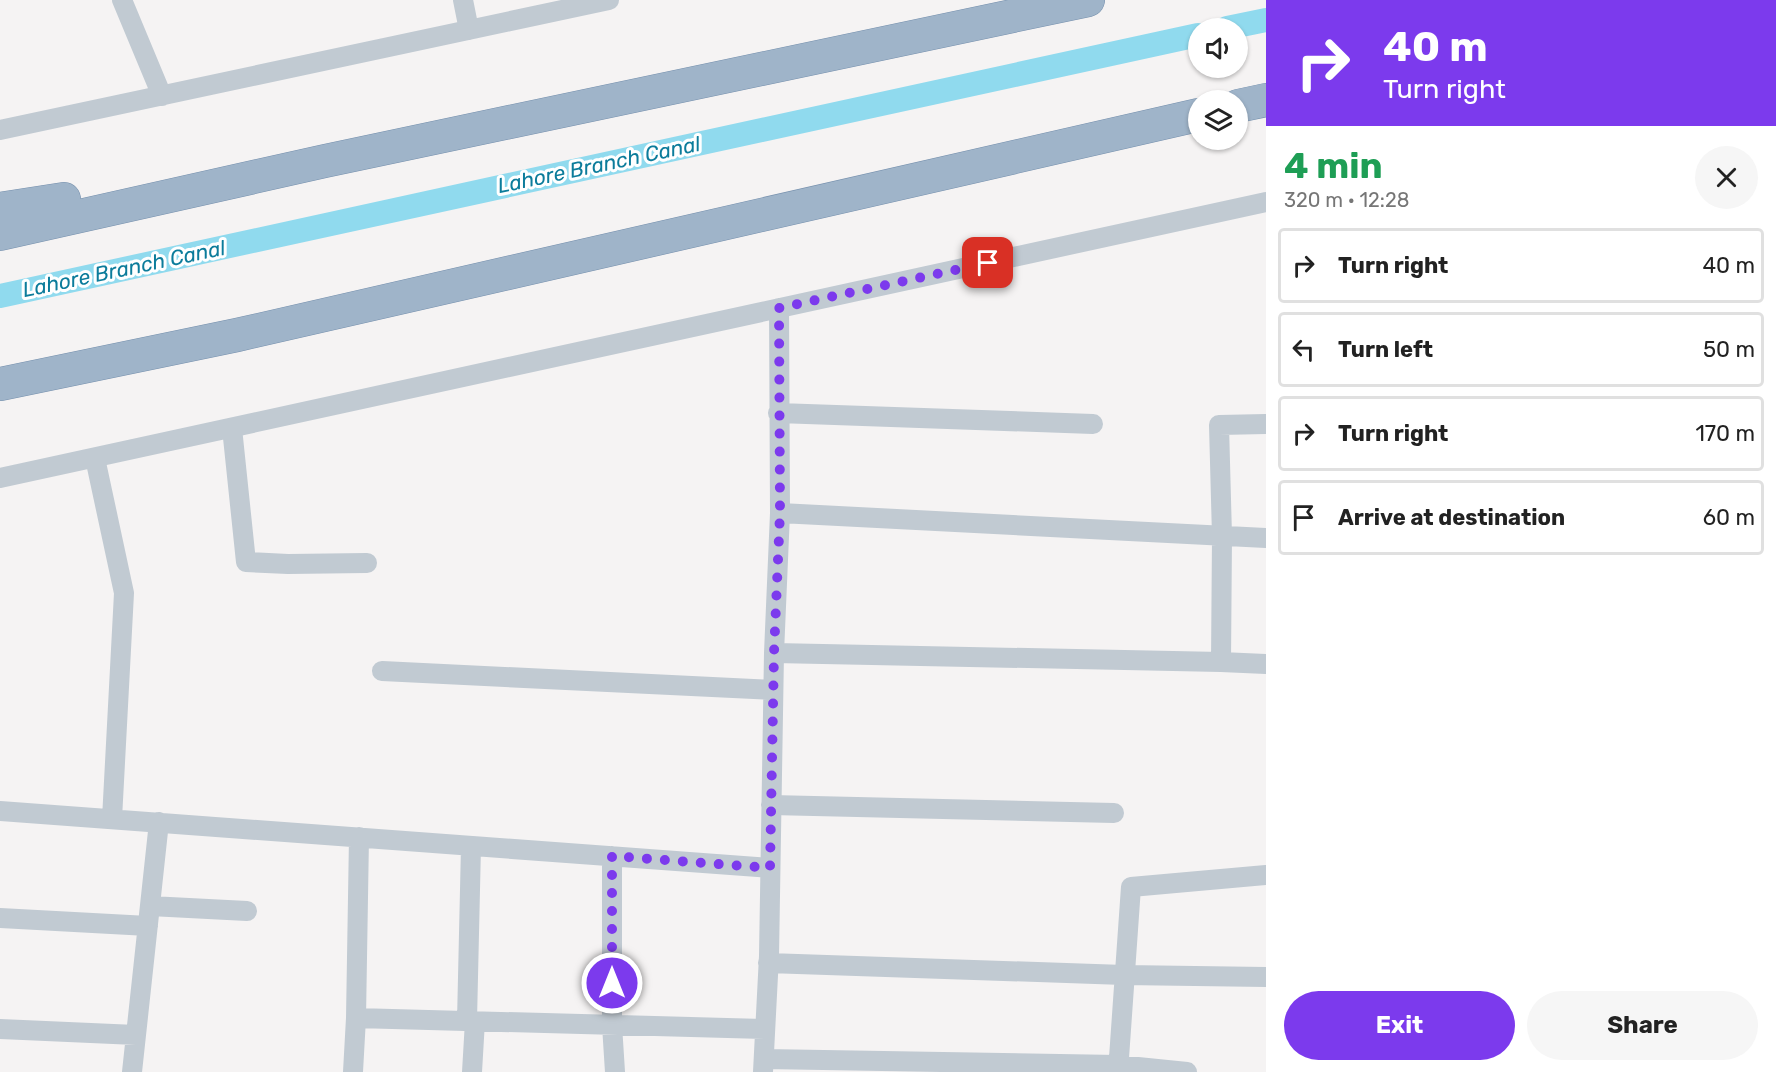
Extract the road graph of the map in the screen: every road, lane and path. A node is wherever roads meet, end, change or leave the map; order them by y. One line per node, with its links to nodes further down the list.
1 (122, 0): 6 (street)
2 (463, 0): 5 (street)
3 (609, 0): 5 (street)
4 (1088, 0): 11 (highway)
5 (469, 30): 6 (street)
6 (162, 96): 10 (street)
7 (1266, 100): 8 (highway)
8 (1248, 104)
9 (1188, 117): 16 (highway)
10 (0, 130)
11 (324, 161): 13 (highway); 14 (highway)
12 (1266, 202): 15 (street)
13 (0, 208)
14 (0, 234)
15 (779, 308): 19 (street); 22 (street)
16 (237, 335): 17 (highway); 18 (highway)
17 (0, 384)
18 (0, 406)
19 (778, 413): 20 (street); 25 (street)
20 (1093, 424)
21 (1266, 424): 26 (street)
22 (232, 428): 23 (street); 28 (street)
23 (95, 458): 24 (street); 37 (street)
24 (0, 478)
25 (780, 513): 26 (street); 29 (street)
26 (1222, 536): 27 (street); 30 (street)
27 (1266, 538)
28 (367, 562)
29 (774, 653): 30 (street); 33 (street)
30 (1221, 662): 31 (street)
31 (1266, 664)
32 (382, 671): 33 (street)
33 (773, 690): 34 (street)
34 (771, 805): 36 (street); 42 (street)
35 (0, 811): 37 (street)
36 (1114, 813)
37 (112, 819): 38 (street)
38 (159, 822): 39 (street); 44 (street)
39 (359, 837): 40 (street); 51 (street)
40 (471, 846): 41 (street); 52 (street)
41 (612, 856): 42 (street); 53 (street)
42 (770, 868): 48 (street)
43 (1266, 874): 49 (street)
44 (150, 906): 45 (street); 47 (street)
45 (247, 911)
46 (0, 918): 47 (street)
47 (148, 926): 56 (street)
48 (768, 963): 49 (street); 55 (street)
49 (1125, 975): 50 (street); 58 (street)
50 (1266, 976)
51 (356, 1018): 52 (street); 60 (street)
52 (471, 1021): 53 (street); 61 (street)
53 (612, 1025): 55 (street); 62 (street)
54 (0, 1029): 56 (street)
55 (765, 1029): 57 (street)
56 (136, 1035): 59 (street)
57 (763, 1066): 58 (street)
58 (1118, 1068): 63 (street)
59 (132, 1072)
60 (353, 1072)
61 (472, 1072)
62 (615, 1072)
63 (1187, 1072)

